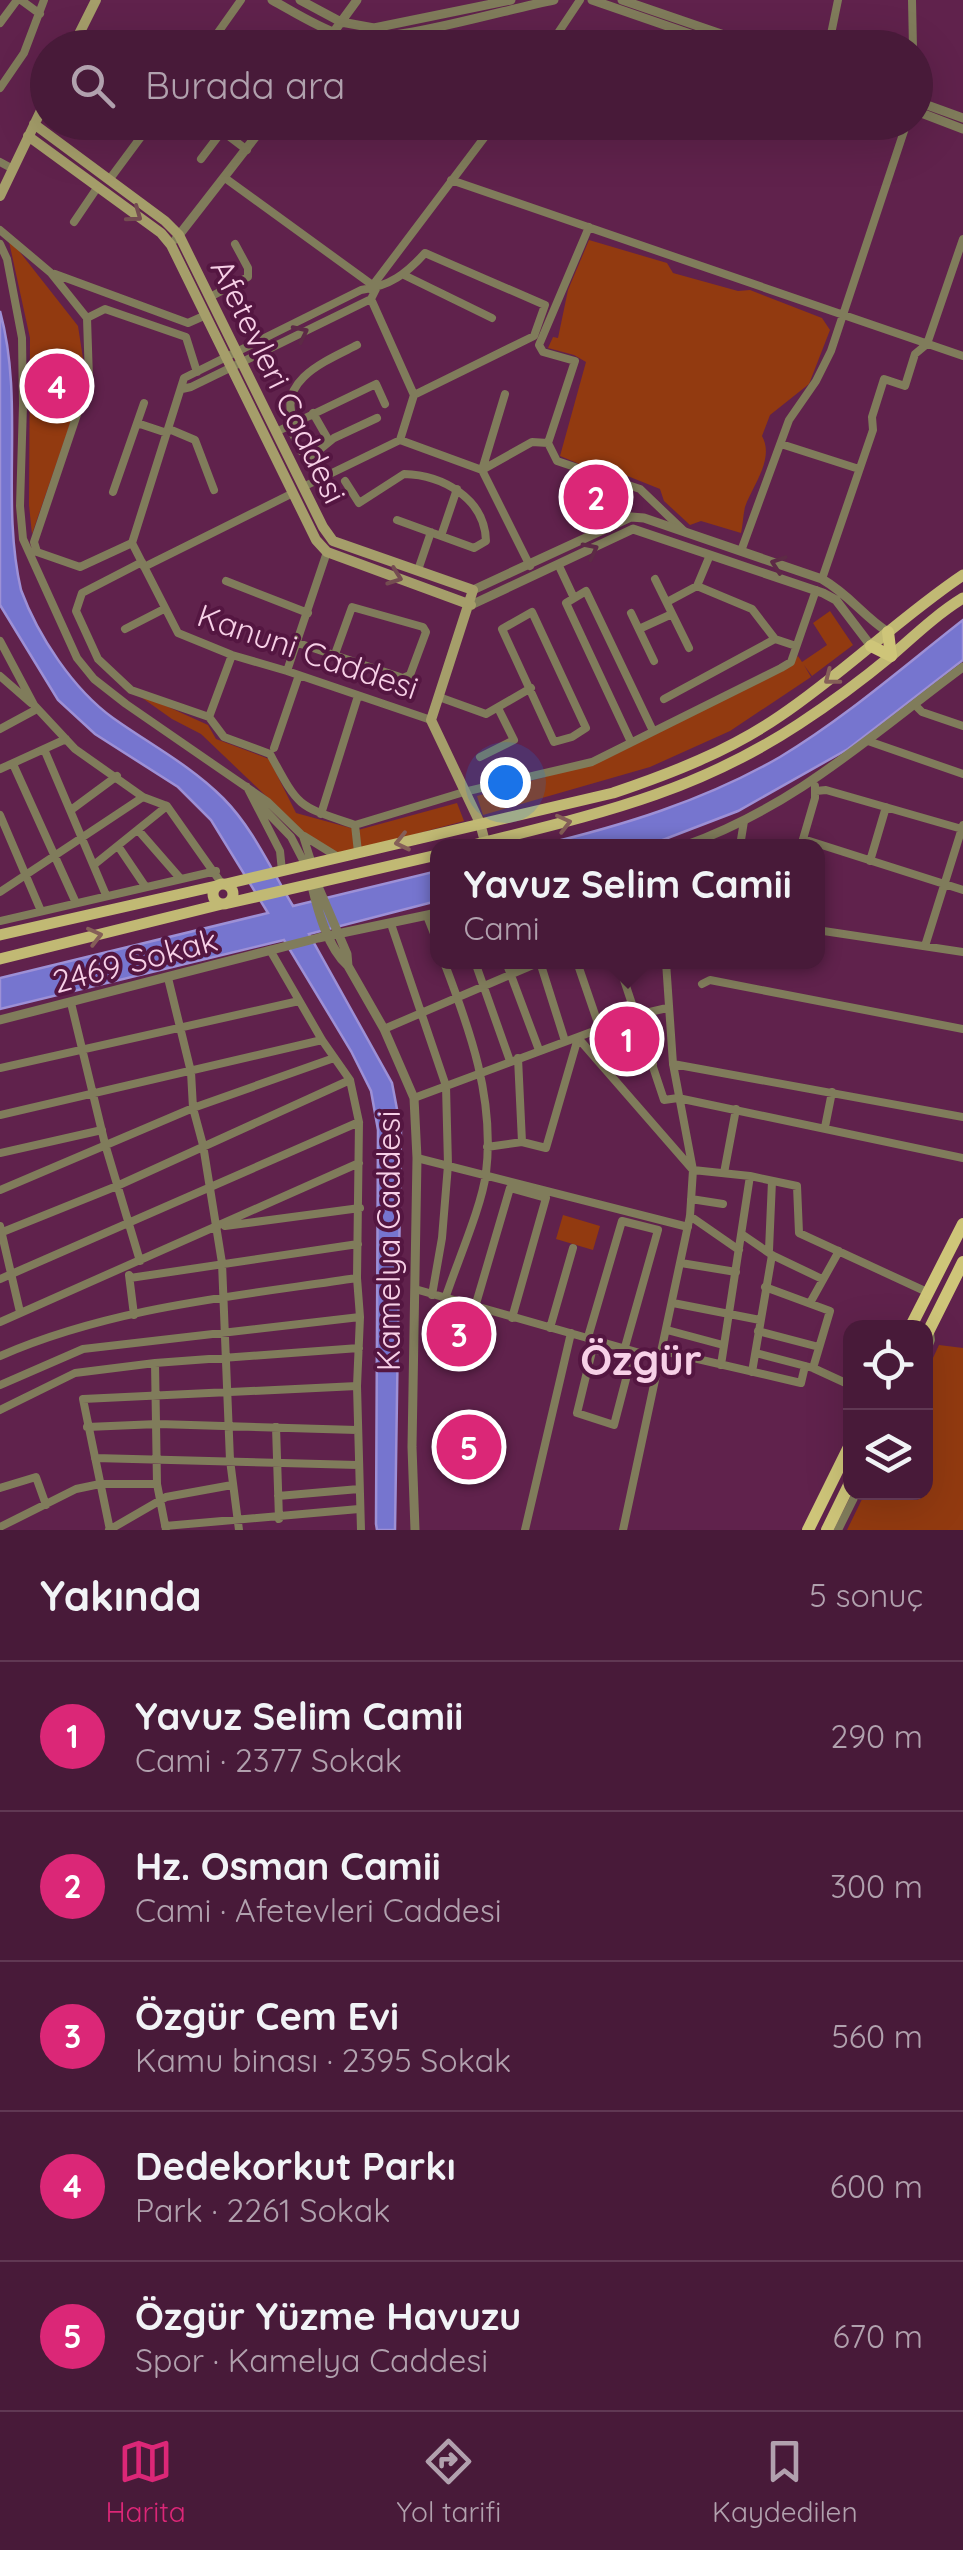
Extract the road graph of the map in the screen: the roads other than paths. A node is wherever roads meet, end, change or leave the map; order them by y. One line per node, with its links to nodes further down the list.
1 (19, 0): 15 (street); 17 (street)
2 (44, 0): 15 (street)
3 (96, 0): 19 (main road)
4 (241, 0): 20 (street)
5 (272, 0): 21 (street)
6 (300, 0): 16 (street)
7 (357, 0): 16 (street)
8 (512, 0): 16 (street)
9 (554, 0): 23 (street)
10 (580, 0): 24 (street)
11 (592, 0): 25 (street)
12 (622, 0): 26 (street)
13 (838, 0): 27 (street)
14 (912, 0): 28 (street)
15 (40, 14): 18 (street)
16 (341, 22): 22 (street)
17 (0, 23)
18 (33, 30)
19 (81, 30)
20 (220, 30)
21 (330, 30)
22 (335, 30)
23 (417, 30)
24 (560, 30)
25 (678, 30)
26 (710, 30)
27 (832, 30)
28 (913, 30)
29 (30, 38): 30 (street)
30 (0, 88)
31 (933, 107): 33 (street)
32 (933, 118): 34 (street)
33 (963, 118)
34 (963, 129)
35 (30, 132): 36 (main road)
36 (28, 136): 48 (main road)
37 (33, 140): 52 (main road, Afetevleri Caddesi)
38 (56, 140): 50 (main road, Afetevleri Caddesi)
39 (139, 140): 50 (street)
40 (215, 140): 46 (street)
41 (234, 140): 45 (street)
42 (254, 140): 45 (street)
43 (482, 140): 51 (street)
44 (901, 140): 66 (street)
45 (247, 150): 49 (street)
46 (201, 159)
47 (0, 162): 48 (street)
48 (13, 169): 53 (main road)
49 (224, 178): 57 (street); 64 (street)
50 (110, 180): 57 (main road, Afetevleri Caddesi)
51 (451, 180): 55 (street); 64 (street)
52 (97, 188): 54 (street); 61 (main road, Afetevleri Caddesi, one-way to 61)
53 (0, 196)
54 (74, 222)
55 (588, 227): 66 (street); 75 (street)
56 (0, 230): 62 (street)
57 (179, 235): 61 (street); 65 (main road, Afetevleri Caddesi)
58 (963, 239): 73 (street)
59 (0, 244): 169 (street)
60 (235, 244): 65 (street)
61 (171, 245): 67 (main road, Afetevleri Caddesi)
62 (51, 273): 68 (street); 70 (street)
63 (404, 276): 64 (street); 69 (street); 72 (street)
64 (372, 290): 77 (street); 80 (street)
65 (210, 298): 77 (main road, Afetevleri Caddesi)
66 (842, 314): 73 (street); 93 (street)
67 (206, 316): 70 (street); 77 (main road, Afetevleri Caddesi)
68 (87, 318): 71 (street); 112 (street)
69 (492, 318)
70 (188, 322): 71 (street)
71 (186, 337): 78 (street)
72 (521, 342): 75 (street); 80 (street)
73 (927, 344): 76 (street); 94 (street)
74 (357, 345): 87 (street)
75 (543, 352): 92 (street)
76 (963, 356)
77 (234, 360): 78 (street); 79 (street); 89 (main road, Afetevleri Caddesi); 99 (main road, Afetevleri Caddesi)
78 (197, 372): 79 (street)
79 (182, 389): 88 (street)
80 (414, 394): 90 (street)
81 (505, 394): 95 (street)
82 (144, 403): 86 (street)
83 (385, 404): 84 (street)
84 (313, 413): 87 (street); 91 (street)
85 (377, 418): 91 (street)
86 (137, 423): 88 (street); 100 (street)
87 (292, 424): 89 (street); 91 (street)
88 (168, 431): 98 (street); 105 (street)
89 (276, 432): 99 (main road, Afetevleri Caddesi)
90 (400, 440): 95 (street); 99 (street)
91 (330, 441)
92 (548, 443): 95 (street); 103 (street)
93 (780, 444): 94 (street); 106 (street)
94 (859, 469): 116 (street)
95 (482, 470): 110 (street)
96 (346, 480): 97 (street)
97 (457, 489): 104 (street); 104 (street)
98 (214, 490)
99 (298, 490): 107 (main road, Afetevleri Caddesi); 109 (street); 113 (main road, Afetevleri Caddesi)
100 (113, 492)
101 (397, 520): 102 (street)
102 (431, 532): 104 (street); 113 (street)
103 (685, 532): 106 (street); 110 (street)
104 (441, 536)
105 (132, 543): 109 (street, Kanuni Caddesi); 112 (street)
106 (741, 551): 116 (street, one-way to 106)
107 (326, 552): 125 (main road, Afetevleri Caddesi, one-way to 125); 127 (street)
108 (710, 555): 111 (street, one-way to 108); 119 (street); 121 (street)
109 (143, 564): 118 (street); 126 (street, Kanuni Caddesi)
110 (530, 566): 120 (street)
111 (560, 566): 122 (street); 125 (street)
112 (80, 567): 118 (street)
113 (418, 570): 120 (main road, Afetevleri Caddesi)
114 (963, 575): 132 (main road)
115 (655, 579): 124 (street)
116 (822, 579): 132 (street)
117 (226, 581): 127 (street)
118 (91, 586): 154 (street)
119 (697, 586): 124 (street); 133 (street)
120 (474, 590): 125 (main road)
121 (816, 590): 136 (street); 137 (street)
122 (574, 598): 158 (street); 161 (street)
123 (963, 598): 141 (main road)
124 (667, 602): 129 (street)
125 (471, 605): 149 (main road)
126 (164, 610): 130 (street); 140 (street, Kanuni Caddesi)
127 (308, 613): 135 (street)
128 (631, 614): 131 (street)
129 (672, 614): 131 (street); 138 (street)
130 (125, 630)
131 (639, 630): 142 (street)
132 (888, 632): 137 (main road); 141 (highway)
133 (775, 638): 136 (street); 150 (street)
134 (0, 641): 152 (street)
135 (298, 642): 139 (street); 144 (street)
136 (796, 646): 158 (street)
137 (871, 646): 141 (highway); 180 (main road, one-way to 180)
138 (689, 648)
139 (335, 654): 139 (street)
140 (232, 656): 144 (street, Kanuni Caddesi); 154 (street)
141 (891, 656): 187 (main road, one-way to 141)
142 (654, 661)
143 (963, 667): 151 (street)
144 (287, 670): 145 (street, Kanuni Caddesi)
145 (300, 675): 148 (street, Kanuni Caddesi); 162 (street)
146 (0, 676): 152 (street)
147 (531, 688): 147 (street); 153 (street)
148 (358, 696): 155 (street, Kanuni Caddesi); 177 (street)
149 (439, 697): 153 (street); 155 (main road)
150 (664, 699)
151 (914, 704): 157 (street); 160 (street)
152 (36, 707): 156 (street); 159 (street)
153 (498, 708): 164 (street)
154 (209, 717): 177 (street)
155 (431, 720): 171 (main road, Kanuni Caddesi)
156 (2, 725)
157 (963, 726)
158 (653, 731): 161 (street)
159 (66, 739): 163 (street); 168 (street)
160 (868, 741): 167 (street); 170 (street)
161 (631, 742): 171 (street)
162 (274, 748)
163 (44, 749): 165 (street); 176 (street)
164 (480, 757)
165 (14, 764): 166 (street); 194 (street)
166 (0, 769)
167 (963, 774)
168 (117, 776): 172 (street); 176 (street)
169 (246, 787): 173 (street); 200 (street)
170 (815, 787): 175 (street); 179 (street); 190 (street)
171 (464, 792): 180 (main road, Kanuni Caddesi); 181 (street)
172 (143, 797): 174 (street); 185 (street)
173 (260, 798): 184 (street); 199 (street)
174 (167, 806): 183 (street); 203 (street)
175 (886, 807): 182 (street); 197 (street)
176 (71, 810): 185 (street)
177 (321, 814): 181 (street)
178 (0, 815): 201 (street)
179 (744, 821): 188 (street); 189 (street)
180 (480, 823): 186 (main road, Kanuni Caddesi); 193 (main road, one-way to 193)
181 (354, 826): 193 (street)
182 (962, 827): 204 (street)
183 (138, 830): 191 (street); 202 (street)
184 (303, 836): 196 (street); 199 (street)
185 (83, 837): 194 (street); 198 (street)
186 (484, 839)
187 (497, 839)
188 (701, 839)
189 (741, 839)
190 (803, 839)
191 (118, 846): 198 (street); 205 (street)
192 (825, 849): 197 (street)
193 (358, 852): 196 (main road)
194 (55, 856): 201 (street); 210 (street)
195 (430, 856): 206 (main road)
196 (338, 858): 199 (main road)
197 (870, 861): 204 (street)
198 (94, 864): 209 (street)
199 (309, 865): 200 (main road); 206 (main road)
200 (282, 872): 203 (main road)
201 (26, 875): 208 (street); 212 (street)
202 (179, 877): 203 (street); 205 (street)
203 (224, 881): 211 (main road); 218 (main road)
204 (942, 884): 207 (street); 219 (street)
205 (145, 886): 209 (street)
206 (316, 889): 211 (main road); 217 (street, Kamelya Caddesi)
207 (963, 890)
208 (0, 892)
209 (106, 895): 210 (street)
210 (76, 903): 212 (street)
211 (225, 904): 222 (main road, one-way to 211)
212 (41, 912): 214 (street)
213 (430, 914): 215 (street, 2469 Sokak)
214 (1, 918)
215 (391, 924): 217 (street, 2469 Sokak); 239 (street)
216 (825, 931): 219 (street)
217 (330, 934): 220 (street, 2469 Sokak); 245 (street, Kamelya Caddesi)
218 (0, 936)
219 (925, 946): 221 (street)
220 (270, 950): 232 (street, 2469 Sokak); 236 (street)
221 (963, 952)
222 (0, 959)
223 (447, 969): 235 (street)
224 (478, 969): 233 (street)
225 (510, 969): 231 (street)
226 (522, 969): 231 (street)
227 (542, 969): 248 (street)
228 (579, 969): 242 (street)
229 (621, 969): 240 (street)
230 (666, 969): 238 (street)
231 (512, 973): 233 (street); 249 (street)
232 (168, 978): 237 (street, 2469 Sokak); 244 (street)
233 (484, 984): 235 (street); 252 (street)
234 (702, 984): 243 (street)
235 (458, 998): 239 (street); 257 (street)
236 (299, 1001): 244 (street); 247 (street)
237 (71, 1003): 241 (street, 2469 Sokak); 250 (street)
238 (668, 1008): 240 (street); 254 (street)
239 (423, 1015): 245 (street); 259 (street)
240 (637, 1015): 242 (street); 253 (street)
241 (0, 1020)
242 (600, 1029): 246 (street); 253 (street)
243 (963, 1029)
244 (181, 1030): 250 (street); 256 (street)
245 (384, 1030): 262 (street, Kamelya Caddesi)
246 (578, 1038): 248 (street); 271 (street); 280 (street)
247 (322, 1040): 251 (street); 256 (street)
248 (565, 1041): 249 (street)
249 (539, 1050): 252 (street)
250 (84, 1052): 255 (street); 261 (street)
251 (334, 1058): 258 (street); 264 (street)
252 (514, 1059): 257 (street); 271 (street)
253 (653, 1064): 263 (street)
254 (673, 1064): 260 (street); 263 (street)
255 (0, 1068)
256 (191, 1072): 261 (street); 264 (street)
257 (482, 1072): 259 (street); 274 (street)
258 (350, 1080): 268 (street); 273 (street)
259 (446, 1086): 262 (street); 279 (street)
260 (832, 1092): 267 (street); 269 (street)
261 (95, 1094): 266 (street); 270 (street)
262 (414, 1098): 276 (street, Kamelya Caddesi)
263 (678, 1098): 265 (street); 280 (street)
264 (193, 1108): 272 (street); 273 (street)
265 (736, 1110): 269 (street); 281 (street)
266 (0, 1115)
267 (963, 1118)
268 (359, 1122): 278 (street); 285 (street)
269 (826, 1127): 277 (street)
270 (102, 1130): 272 (street); 275 (street)
271 (522, 1142): 274 (street)
272 (104, 1144): 286 (street); 287 (street)
273 (203, 1146): 285 (street); 286 (street)
274 (487, 1148): 283 (street)
275 (0, 1153)
276 (417, 1158): 279 (street); 315 (street, Kamelya Caddesi)
277 (963, 1158)
278 (358, 1163): 290 (street); 294 (street)
279 (448, 1165): 283 (street); 317 (street)
280 (693, 1170): 281 (street); 288 (street)
281 (724, 1173): 282 (street)
282 (750, 1176): 284 (street); 297 (street)
283 (486, 1177): 295 (street); 319 (street)
284 (772, 1181): 301 (street); 302 (street)
285 (210, 1184): 292 (street); 294 (street)
286 (117, 1186): 292 (street); 296 (street)
287 (0, 1190)
288 (691, 1199): 289 (street); 291 (street)
289 (723, 1204)
290 (360, 1208): 294 (street); 298 (street)
291 (690, 1216): 295 (street); 300 (street)
292 (129, 1223): 303 (street); 308 (street)
293 (963, 1224): 316 (highway)
294 (216, 1227): 303 (street); 305 (street)
295 (688, 1228): 306 (street)
296 (0, 1231): 308 (street)
297 (743, 1235): 300 (street); 302 (street)
298 (358, 1244): 305 (street); 312 (street)
299 (573, 1248): 332 (street)
300 (738, 1250): 309 (street)
301 (838, 1251): 313 (street); 316 (street)
302 (771, 1252): 313 (street); 314 (street)
303 (140, 1261): 307 (street)
304 (963, 1262): 329 (highway)
305 (222, 1263): 311 (street); 318 (street)
306 (681, 1263): 309 (street); 320 (street)
307 (126, 1266): 311 (street); 323 (street)
308 (13, 1272): 310 (street); 323 (street)
309 (736, 1272): 325 (street)
310 (0, 1278)
311 (130, 1278): 324 (street)
312 (357, 1278): 318 (street); 326 (street)
313 (822, 1279): 321 (street)
314 (765, 1287): 321 (street); 331 (street)
315 (416, 1289): 317 (street); 383 (street, Kamelya Caddesi)
316 (928, 1292): 328 (highway)
317 (432, 1295): 319 (street)
318 (224, 1298): 324 (street); 335 (street)
319 (444, 1299): 322 (street)
320 (673, 1303): 325 (street); 333 (street)
321 (810, 1303): 339 (street)
322 (475, 1307): 327 (street); 327 (street)
323 (20, 1312): 330 (street)
324 (134, 1315): 343 (street)
325 (728, 1315): 331 (street); 337 (street)
326 (360, 1318): 335 (street); 340 (street)
327 (512, 1318): 332 (street)
328 (914, 1320)
329 (933, 1320)
330 (0, 1322)
331 (759, 1326): 339 (street); 341 (street)
332 (550, 1328): 334 (street)
333 (667, 1330): 337 (street); 342 (street)
334 (571, 1333): 336 (street); 384 (street)
335 (224, 1335): 344 (street); 350 (street)
336 (592, 1342): 336 (street); 338 (street); 338 (street)
337 (723, 1345): 346 (street)
338 (625, 1347): 342 (street)
339 (819, 1347): 347 (street)
340 (359, 1348): 344 (street); 351 (street)
341 (756, 1354): 347 (street); 348 (street)
342 (662, 1355): 346 (street); 385 (street)
343 (0, 1356)
344 (228, 1358): 345 (street); 352 (street)
345 (155, 1363): 353 (street); 354 (street)
346 (721, 1364): 348 (street)
347 (809, 1367): 348 (street); 349 (street)
348 (752, 1372)
349 (843, 1383)
350 (0, 1385)
351 (357, 1386): 352 (street); 359 (street)
352 (230, 1394): 353 (street); 356 (street)
353 (157, 1396): 355 (street); 357 (street)
354 (0, 1410)
355 (158, 1424): 356 (street); 357 (street); 361 (street)
356 (230, 1426): 358 (street); 363 (street)
357 (88, 1427): 360 (street)
358 (276, 1427): 359 (street); 364 (street)
359 (357, 1430): 365 (street)
360 (95, 1458): 361 (street); 366 (street)
361 (158, 1458): 363 (street); 367 (street)
362 (843, 1458): 386 (highway)
363 (230, 1460): 364 (street); 368 (street)
364 (276, 1462): 365 (street); 371 (street)
365 (358, 1465): 370 (street)
366 (100, 1484): 367 (street); 375 (street); 381 (street)
367 (157, 1484): 374 (street)
368 (232, 1486): 374 (street); 379 (street)
369 (0, 1488): 375 (street)
370 (359, 1490): 371 (street); 376 (street)
371 (278, 1496): 377 (street)
372 (843, 1497): 387 (highway)
373 (853, 1500): 388 (street)
374 (160, 1501): 380 (street); 381 (street)
375 (46, 1504): 378 (street)
376 (360, 1509): 377 (street); 382 (street)
377 (279, 1518): 379 (street)
378 (2, 1526)
379 (239, 1526): 380 (street)
380 (166, 1528)
381 (109, 1530)
382 (361, 1530)
383 (415, 1530)
384 (524, 1530)
385 (623, 1530)
386 (808, 1530)
387 (827, 1530)
388 (838, 1530)

